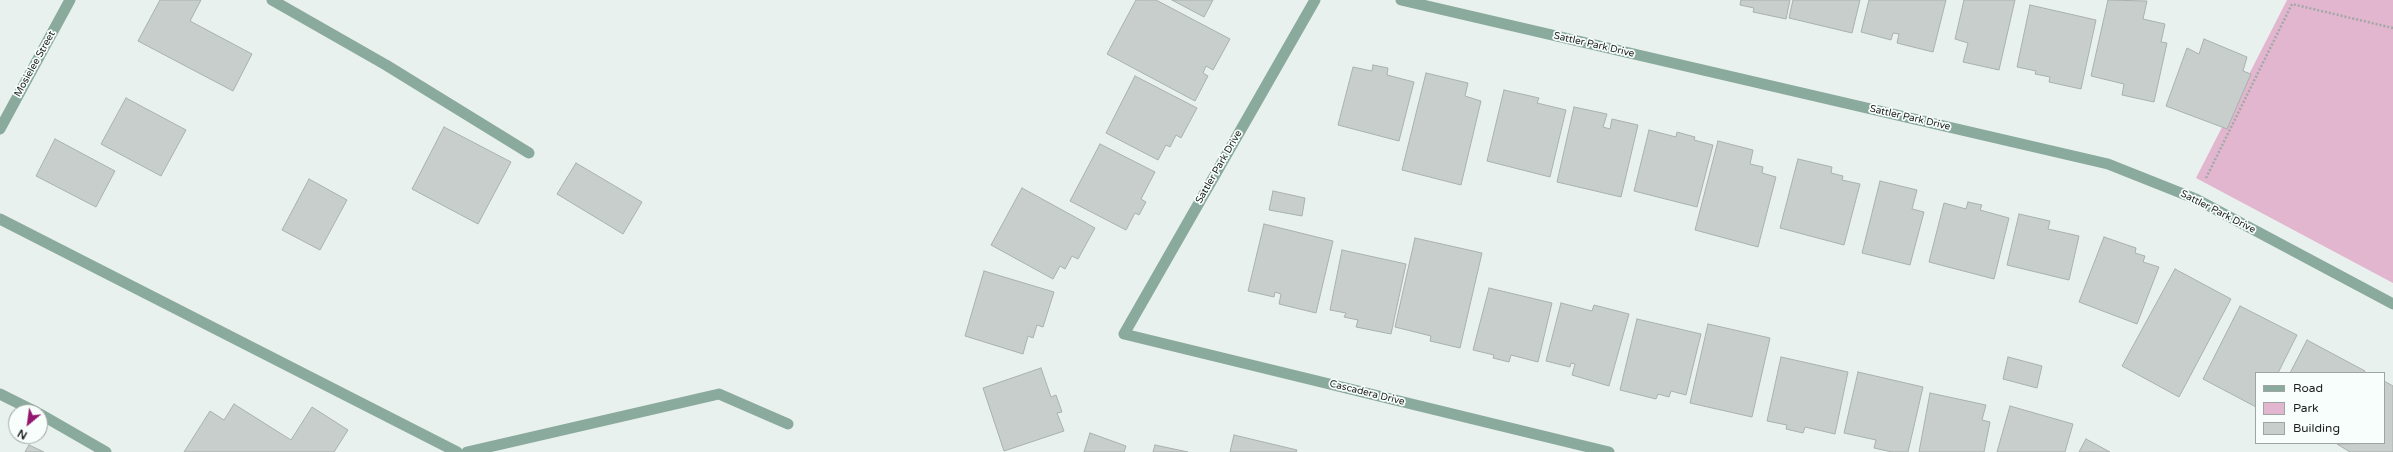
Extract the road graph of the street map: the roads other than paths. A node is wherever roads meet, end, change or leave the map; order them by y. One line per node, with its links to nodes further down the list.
1 (70, 0): 5 (street, Mosielee Street)
2 (272, 0): 6 (street)
3 (1315, 0): 9 (street, Sattler Park Drive)
4 (1402, 0): 8 (street, Sattler Park Drive)
5 (0, 129)
6 (529, 153)
7 (0, 219): 15 (street)
8 (2393, 304)
9 (1124, 334): 17 (street, Cascadera Drive)
10 (0, 394): 11 (street)
11 (20, 404)
12 (48, 419): 14 (street)
13 (788, 424): 16 (street)
14 (106, 452)
15 (457, 452)
16 (467, 452)
17 (1609, 452)

